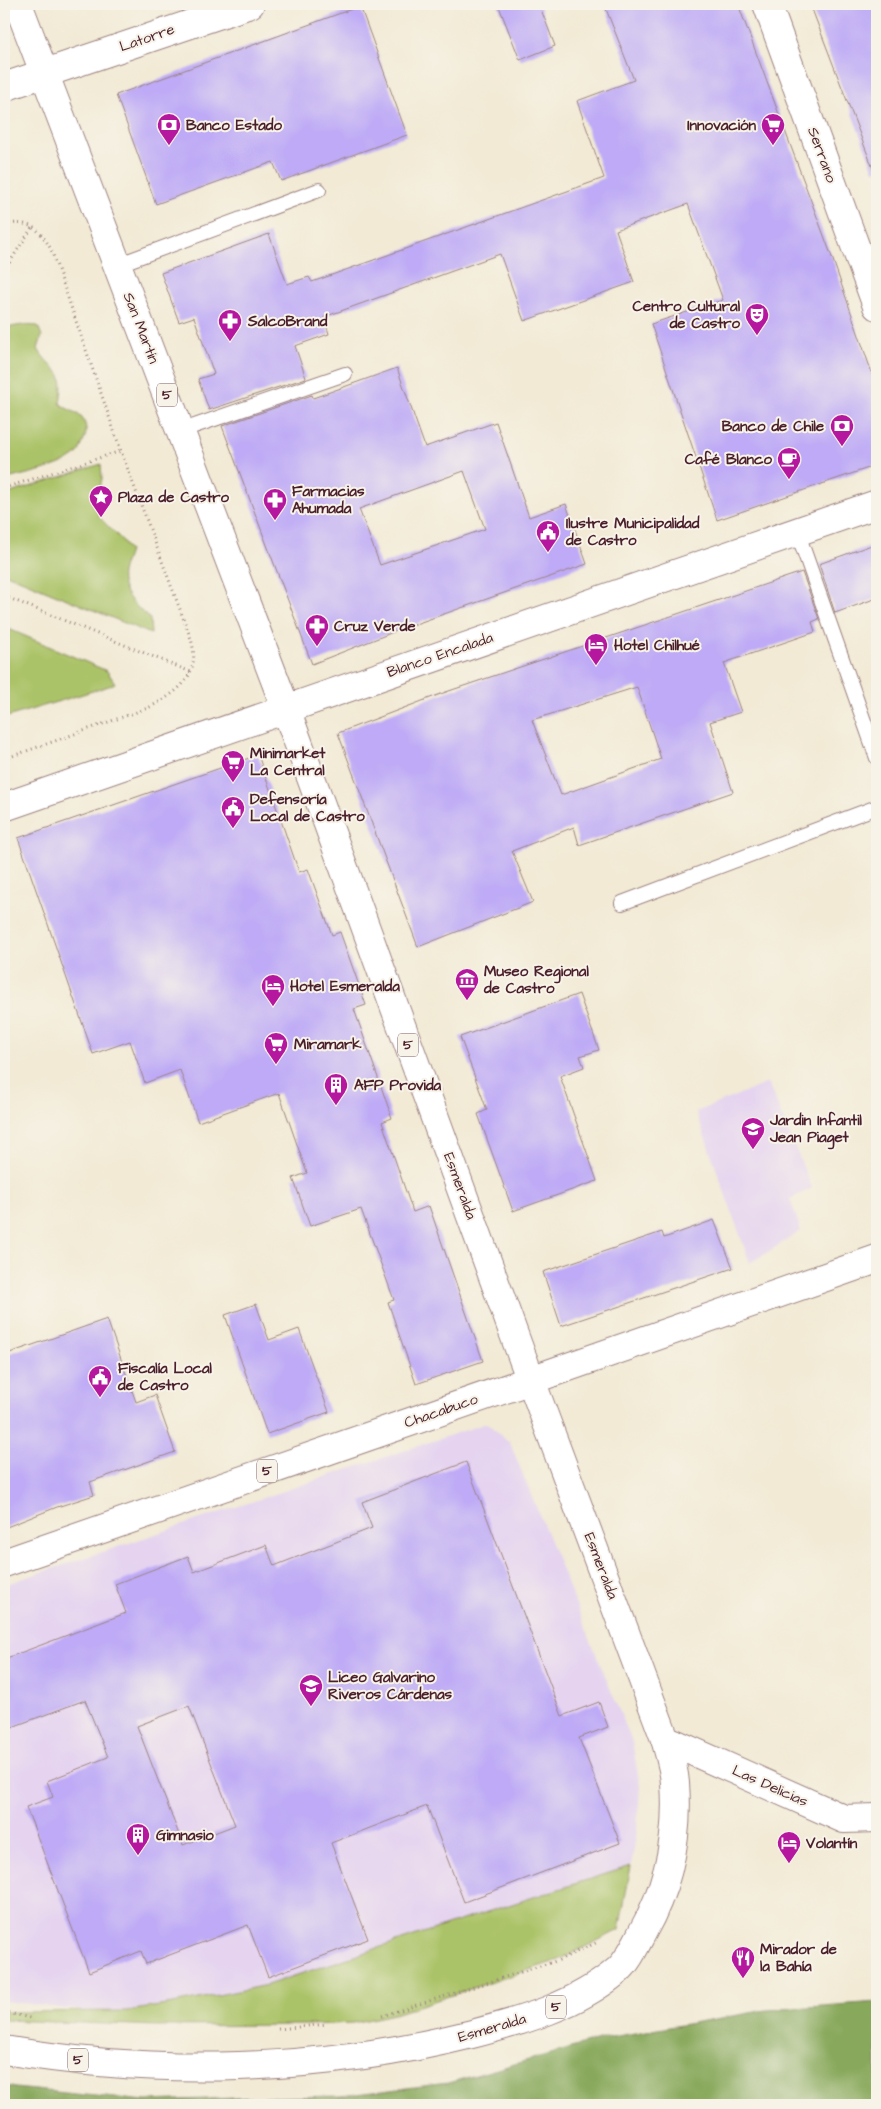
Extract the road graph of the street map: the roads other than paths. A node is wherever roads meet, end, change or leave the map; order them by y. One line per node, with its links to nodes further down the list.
1 (18, 4): 4 (main road, San Martín / 5)
2 (250, 4): 4 (main road, Latorre)
3 (767, 4): 8 (main road, Serrano)
4 (45, 73): 5 (main road, Latorre); 7 (main road, San Martín / 5)
5 (4, 87)
6 (319, 190): 7 (lane)
7 (117, 265): 10 (main road, San Martín / 5)
8 (877, 306)
9 (345, 374): 10 (lane)
10 (180, 431): 13 (main road, San Martín / 5)
11 (877, 504): 12 (main road, Blanco Encalada)
12 (797, 531): 13 (main road, Blanco Encalada); 14 (lane)
13 (286, 709): 15 (main road, Blanco Encalada); 19 (main road, Esmeralda / 5)
14 (877, 758)
15 (4, 807)
16 (877, 807): 17 (lane)
17 (622, 903)
18 (877, 1259): 19 (main road, Chacabuco)
19 (531, 1380): 20 (main road, Chacabuco / 5); 21 (main road, Esmeralda / 5)
20 (4, 1563)
21 (665, 1740): 22 (main road, Las Delicias); 23 (main road, Esmeralda / 5)
22 (877, 1818)
23 (4, 2050)

